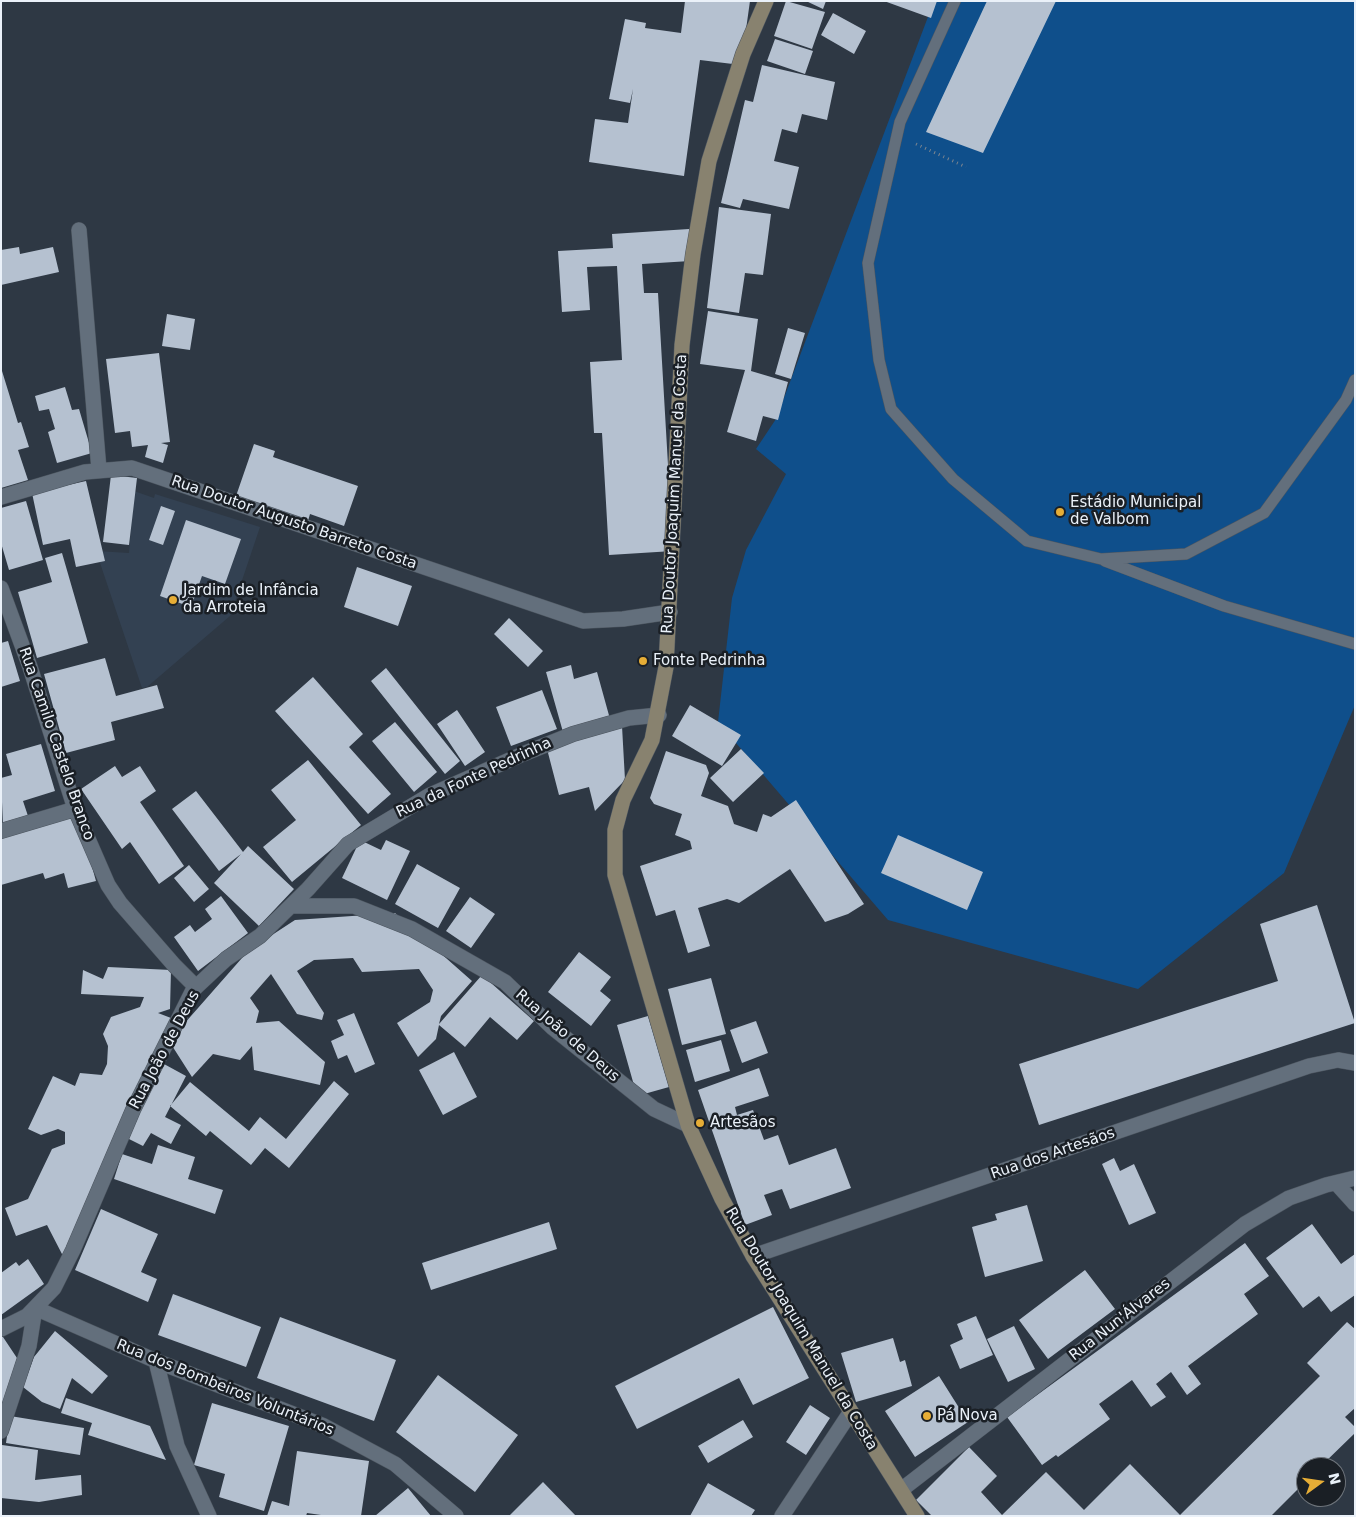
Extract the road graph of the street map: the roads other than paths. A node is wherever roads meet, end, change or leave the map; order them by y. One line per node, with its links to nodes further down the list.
1 (766, 1): 9 (street, Rua Doutor Joaquim Manuel da Costa)
2 (955, 1): 7 (lane)
3 (80, 230): 5 (street)
4 (1355, 380): 7 (lane)
5 (99, 470): 6 (street, Rua Doutor Augusto Barreto Costa); 9 (street, Rua Doutor Augusto Barreto Costa)
6 (1, 497)
7 (1101, 559): 10 (lane)
8 (1, 588): 12 (street, Rua Camilo Castelo Branco)
9 (670, 612): 11 (street, Rua Doutor Joaquim Manuel da Costa)
10 (1355, 644)
11 (658, 715): 14 (street, Rua da Fonte Pedrinha); 17 (street, Rua Doutor Joaquim Manuel da Costa)
12 (75, 809): 13 (street); 15 (street, Rua Camilo Castelo Branco)
13 (1, 831)
14 (291, 906): 15 (street, Rua João de Deus); 17 (street, Rua João de Deus)
15 (196, 987): 22 (street, Rua João de Deus)
16 (1355, 1063): 21 (street, Rua dos Artesãos)
17 (688, 1125): 21 (street, Rua Doutor Joaquim Manuel da Costa)
18 (1355, 1178): 19 (street, Rua Nun'Álvares)
19 (1336, 1183): 20 (street); 27 (street, Rua Nun'Álvares)
20 (1355, 1204)
21 (753, 1256): 25 (street, Rua Doutor Joaquim Manuel da Costa)
22 (35, 1308): 23 (street, Rua João de Deus); 24 (street, Rua dos Bombeiros Voluntários); 26 (street)
23 (1, 1329)
24 (156, 1361): 28 (street); 29 (street, Rua dos Bombeiros Voluntários)
25 (850, 1413): 27 (street, Rua Doutor Joaquim Manuel da Costa); 30 (street)
26 (1, 1431)
27 (901, 1490): 31 (street, Rua Doutor Joaquim Manuel da Costa)
28 (209, 1516)
29 (456, 1516)
30 (782, 1516)
31 (917, 1516)

